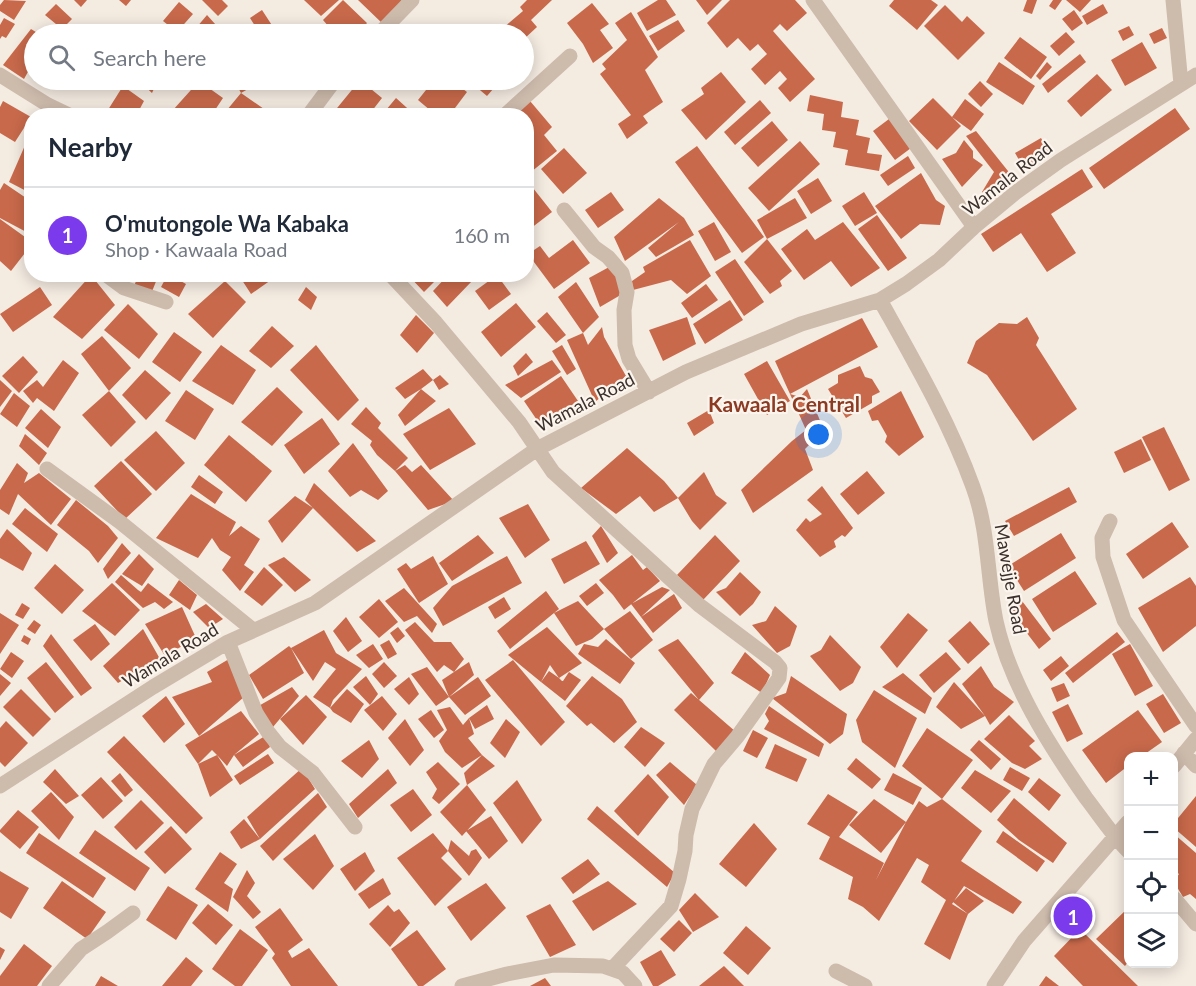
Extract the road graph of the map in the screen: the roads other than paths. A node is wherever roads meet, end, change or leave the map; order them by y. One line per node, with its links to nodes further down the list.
1 (412, 0): 4 (street)
2 (813, 0): 18 (street)
3 (1173, 0): 8 (street)
4 (389, 24)
5 (570, 56): 9 (street)
6 (0, 75): 10 (street)
7 (1196, 75): 8 (street, Wamala Road)
8 (1181, 84): 18 (street, Wamala Road)
9 (534, 89)
10 (24, 90)
11 (24, 90): 14 (street)
12 (328, 90): 15 (street)
13 (533, 90): 16 (street)
14 (54, 108)
15 (314, 108)
16 (513, 108)
17 (564, 210): 23 (street)
18 (974, 227): 21 (street, Wamala Road)
19 (116, 282): 22 (street)
20 (397, 282): 24 (street)
21 (880, 300): 23 (street, Wamala Road); 37 (street, Mawejje Road)
22 (166, 302)
23 (649, 392): 24 (street, Wamala Road)
24 (537, 449): 27 (street, Wamala Road); 42 (street)
25 (47, 469): 27 (street)
26 (1110, 521): 29 (street)
27 (253, 630): 28 (street, Wamala Road)
28 (228, 642): 34 (street, Wamala Road); 35 (street)
29 (1196, 726)
30 (1196, 739): 31 (street)
31 (1184, 753): 32 (street); 33 (street)
32 (1178, 760)
33 (1196, 766)
34 (0, 786)
35 (355, 827)
36 (1124, 827): 37 (street)
37 (1116, 838): 38 (street, Mawejje Road); 48 (street)
38 (1124, 847)
39 (1178, 904): 41 (street)
40 (133, 913): 44 (street)
41 (1196, 924)
42 (612, 969): 45 (street); 46 (street)
43 (836, 971): 47 (street)
44 (49, 986)
45 (462, 986)
46 (635, 986)
47 (865, 986)
48 (994, 986)

